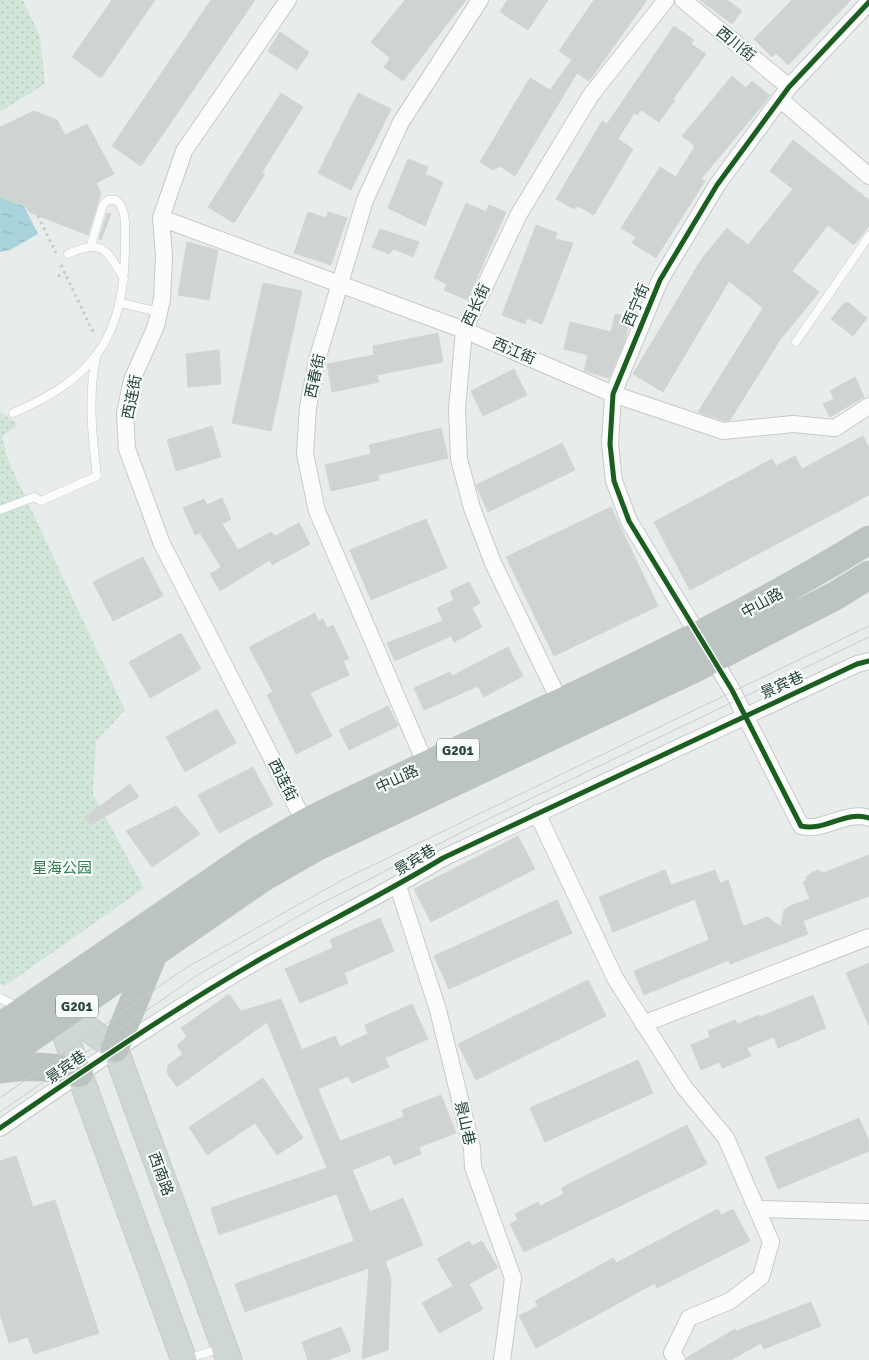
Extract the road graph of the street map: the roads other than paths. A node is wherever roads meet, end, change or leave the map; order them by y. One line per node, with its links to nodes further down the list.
1 (288, 0): 8 (street, 西连街)
2 (480, 0): 13 (street, 西春街)
3 (666, 0): 16 (street, 西长街)
4 (683, 0): 6 (street, 西川街)
5 (869, 2): 6 (street, 西宁街)
6 (785, 94): 7 (street, 西川街); 19 (street, 西宁街)
7 (869, 176)
8 (161, 218): 13 (street, 西江街); 15 (street, 西连街)
9 (869, 236): 17 (lane)
10 (91, 245): 11 (lane); 12 (lane); 12 (lane)
11 (68, 254)
12 (125, 280): 14 (lane)
13 (340, 285): 16 (street, 西江街); 29 (street, 西春街)
14 (121, 303): 15 (lane); 18 (lane)
15 (159, 312): 32 (street, 西连街)
16 (464, 330): 19 (street, 西江街); 27 (street, 西长街)
17 (796, 342)
18 (99, 352): 21 (lane); 22 (lane)
19 (613, 394): 20 (street, 西江街); 25 (street, 西宁街)
20 (869, 406)
21 (13, 413)
22 (0, 510)
23 (869, 540): 25 (highway, 中山路 / G201)
24 (869, 575): 25 (highway, 中山路 / G201)
25 (706, 647): 27 (highway, 中山路 / G201); 28 (street, 西宁街); 35 (highway, 中山路 / G201)
26 (869, 661): 28 (street, 景宾巷)
27 (560, 702): 29 (highway, 中山路 / G201)
28 (745, 715): 30 (street, 景宾巷); 31 (street, 西宁街)
29 (426, 765): 32 (highway, 中山路 / G201)
30 (537, 814): 33 (street, 景宾巷); 40 (street)
31 (869, 818)
32 (305, 823): 36 (highway, 中山路 / G201)
33 (398, 886): 42 (street, 景宾巷); 51 (street, 景山巷)
34 (869, 937): 40 (street)
35 (154, 952): 39 (highway, 中山路 / G201); 42 (highway)
36 (62, 985): 38 (highway, 中山路 / G201); 39 (main road)
37 (0, 998): 38 (lane)
38 (25, 1010): 39 (main road); 41 (highway, 中山路 / G201)
39 (59, 1018): 42 (main road); 43 (highway, 中山路 / G201); 45 (main road)
40 (644, 1024): 47 (street)
41 (0, 1027)
42 (115, 1048): 45 (street, 景宾巷); 49 (main road, 西南路)
43 (0, 1059)
44 (0, 1069): 45 (highway)
45 (79, 1073): 46 (street, 景宾巷); 50 (main road)
46 (0, 1128)
47 (758, 1209): 48 (street); 52 (street)
48 (869, 1212)
49 (227, 1353): 50 (lane)
50 (184, 1360)
51 (502, 1360)
52 (677, 1360)

